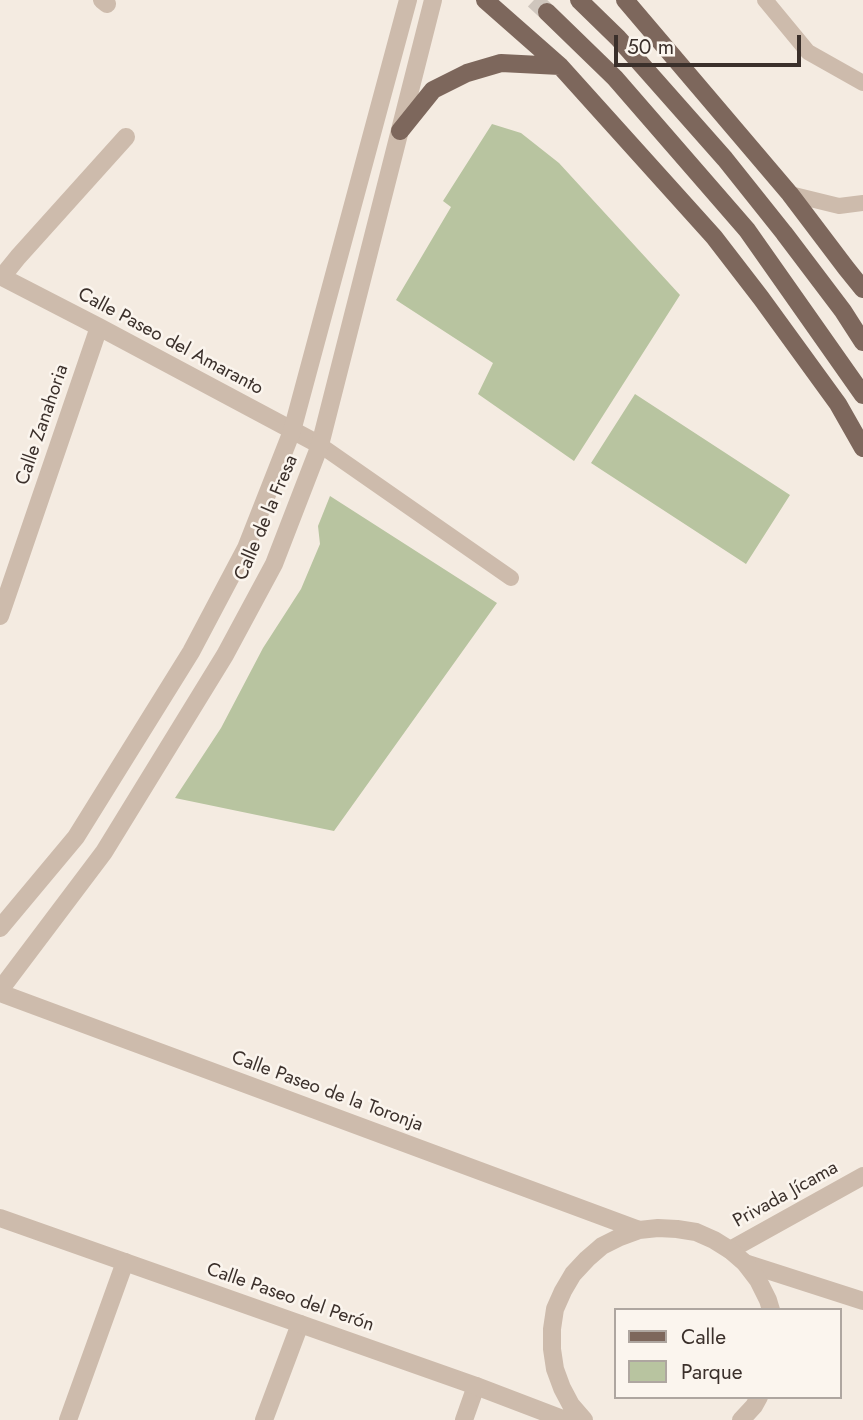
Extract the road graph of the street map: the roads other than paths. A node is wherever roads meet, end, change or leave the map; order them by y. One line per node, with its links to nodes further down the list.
1 (408, 0): 21 (street, Calle de la Fresa)
2 (433, 0): 12 (street, Calle de la Fresa)
3 (485, 0): 9 (main road)
4 (510, 0): 9 (main road)
5 (579, 0): 19 (main road)
6 (625, 0): 14 (main road)
7 (765, 0): 11 (lane)
8 (547, 12): 20 (main road)
9 (507, 19): 10 (main road)
10 (560, 66): 12 (main road); 23 (main road)
11 (863, 83)
12 (400, 131): 22 (street, Calle de la Fresa)
13 (126, 137): 16 (street)
14 (790, 194): 15 (lane); 17 (main road)
15 (863, 204)
16 (1, 277): 18 (street, Calle Paseo del Amaranto)
17 (863, 289)
18 (99, 327): 21 (street, Calle Paseo del Amaranto); 25 (street, Calle Zanahoria)
19 (863, 342)
20 (863, 395)
21 (292, 431): 22 (street, Calle Paseo del Amaranto); 26 (street, Calle de la Fresa)
22 (320, 445): 24 (lane); 27 (street, Calle de la Fresa)
23 (863, 448)
24 (511, 578)
25 (0, 616)
26 (0, 929)
27 (0, 991): 30 (street, Calle Paseo de la Toronja)
28 (863, 1176): 31 (street, Privada Jícama)
29 (0, 1219): 32 (street, Calle Paseo del Perón)
30 (639, 1230): 31 (street); 43 (street)
31 (730, 1250): 33 (street)
32 (125, 1262): 36 (street, Calle Paseo del Perón); 39 (street)
33 (745, 1263): 34 (street); 35 (street)
34 (863, 1301)
35 (770, 1308)
36 (300, 1324): 37 (street, Calle Paseo del Perón); 40 (street)
37 (476, 1386): 41 (street); 42 (street, Calle Paseo del Perón)
38 (758, 1399): 44 (street)
39 (68, 1420)
40 (264, 1420)
41 (464, 1420)
42 (565, 1420)
43 (584, 1420)
44 (741, 1420)

